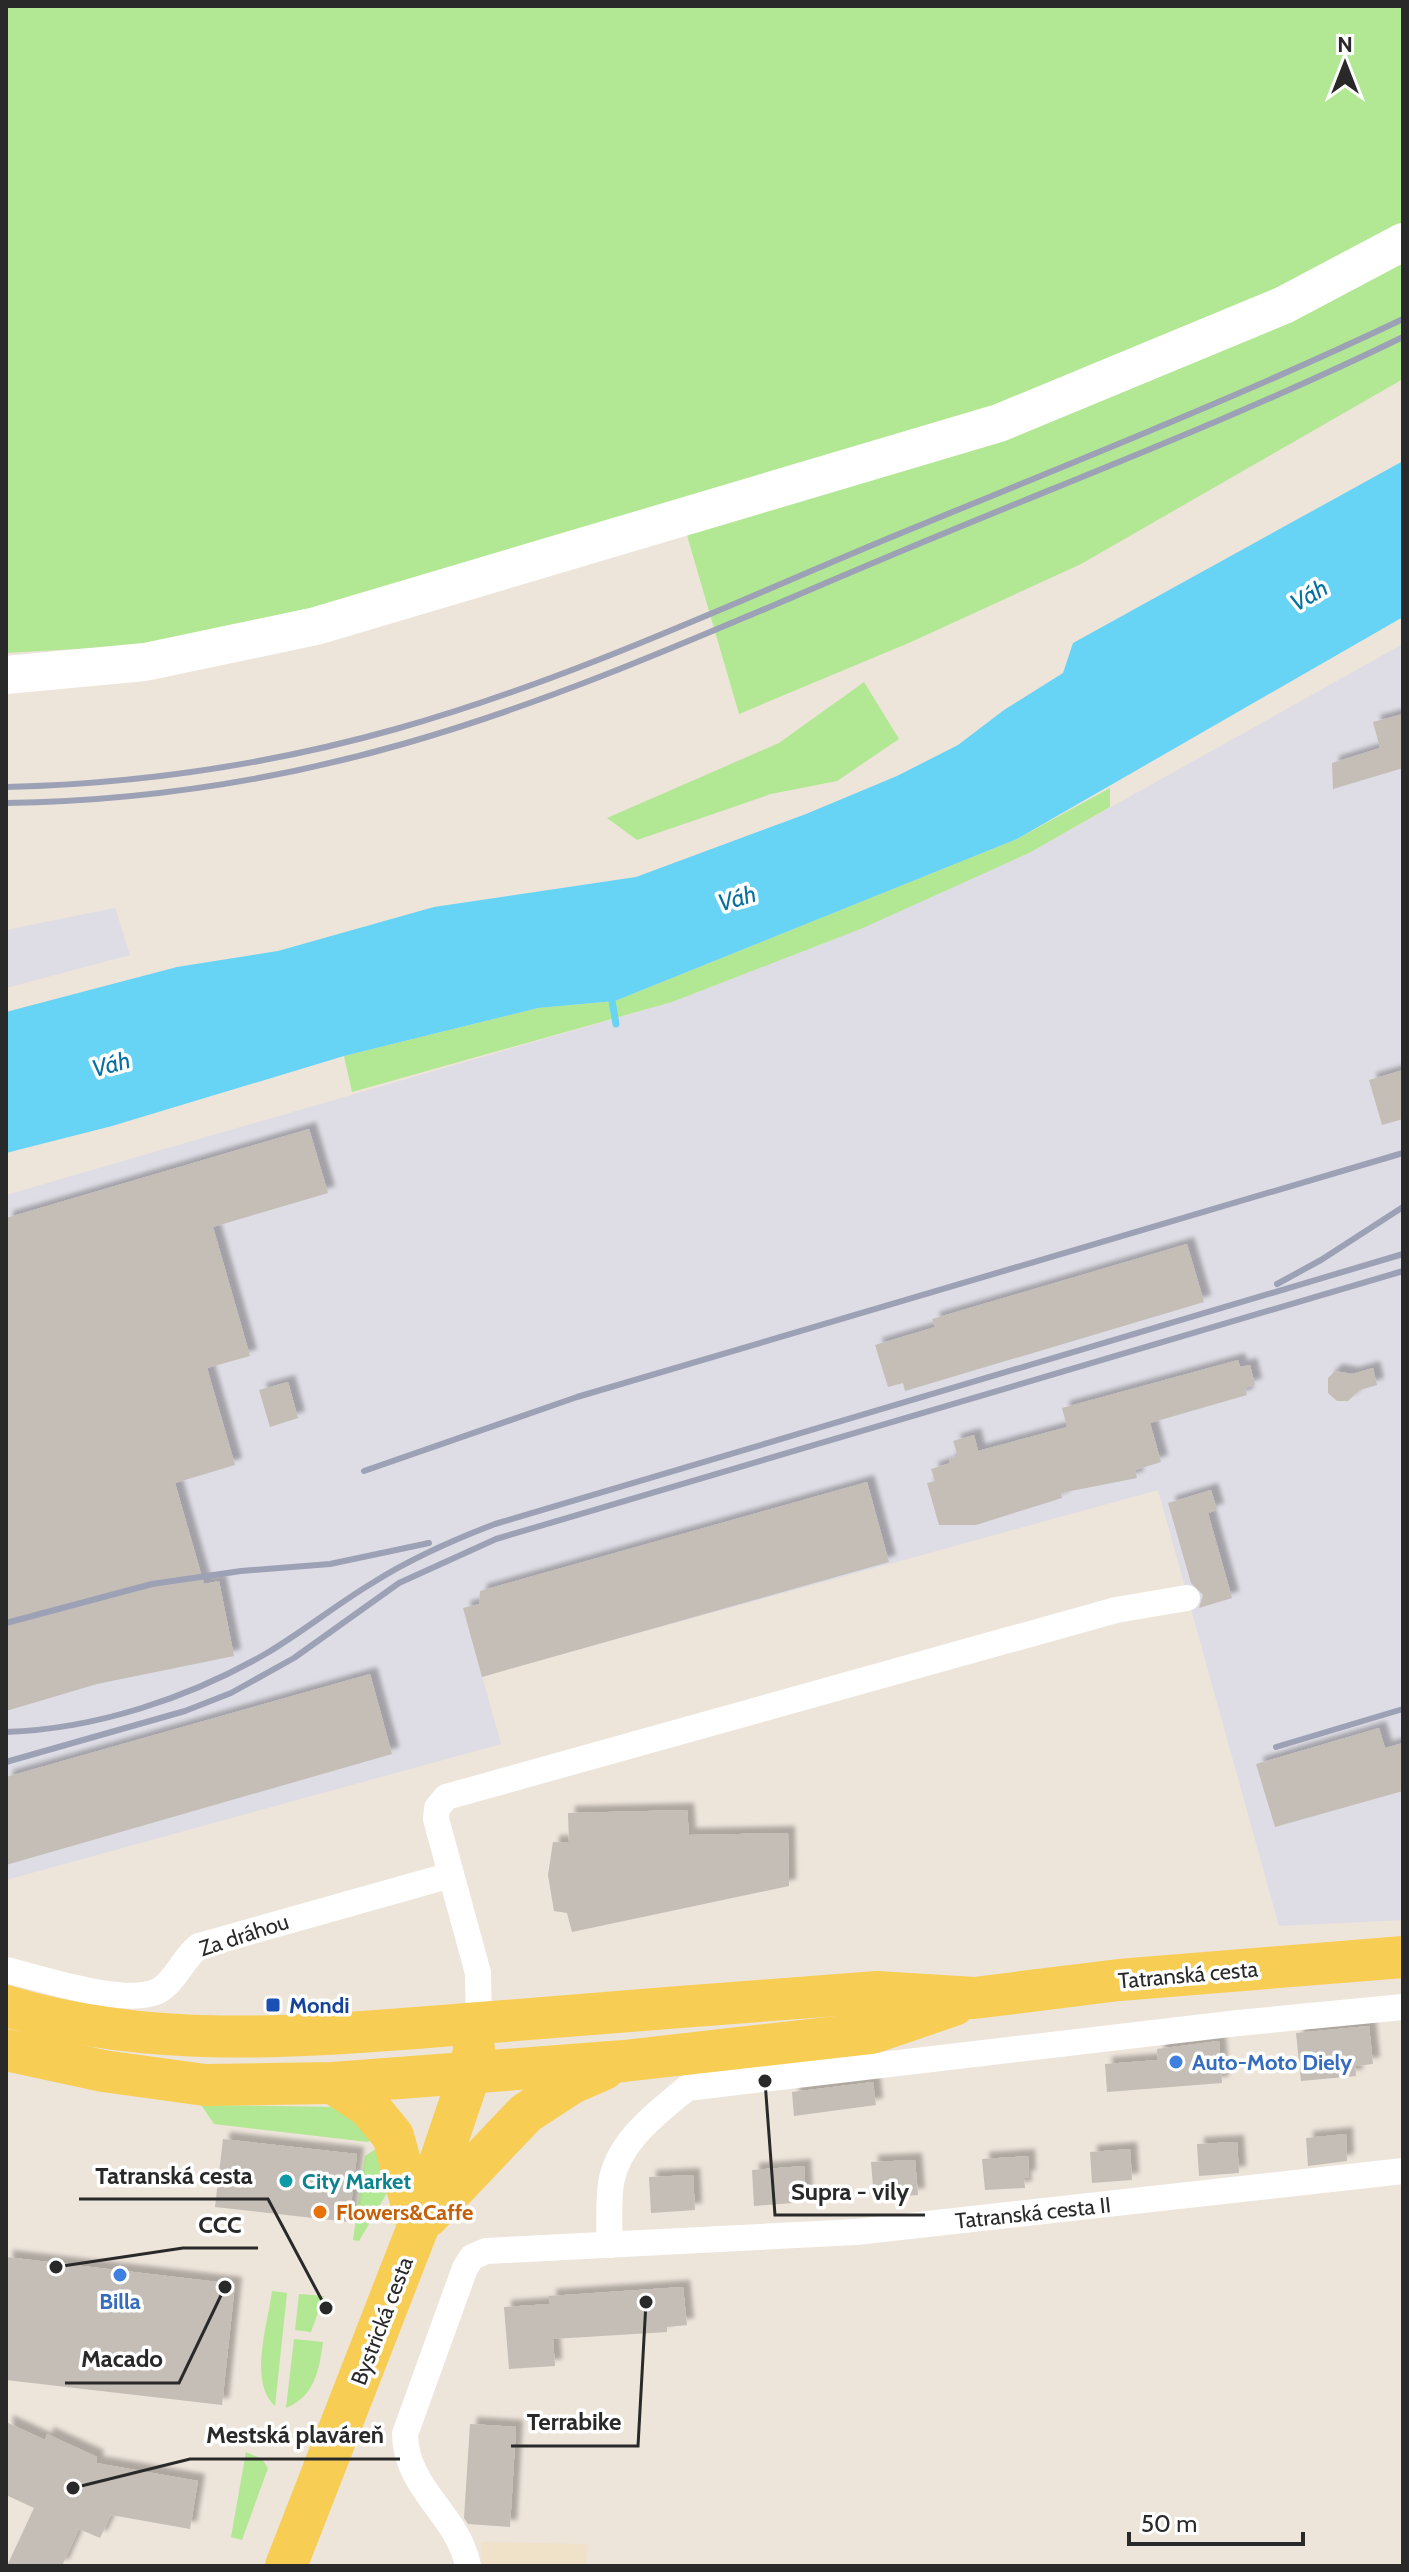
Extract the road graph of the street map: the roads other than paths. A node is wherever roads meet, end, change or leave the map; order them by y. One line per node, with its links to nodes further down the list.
1 (1403, 242): 2 (street)
2 (6, 675)
3 (1187, 1598): 4 (street)
4 (451, 1875): 6 (street, Za dráhou); 10 (street)
5 (1403, 1957): 7 (main road, Tatranská cesta)
6 (6, 1970)
7 (974, 1998): 10 (main road, Tatranská cesta); 12 (main road, Tatranská cesta)
8 (6, 2006): 10 (main road, Tatranská cesta)
9 (1403, 2007): 17 (street)
10 (479, 2023): 13 (main road, Bystrická cesta)
11 (6, 2050): 14 (main road, Tatranská cesta)
12 (624, 2061): 13 (main road, Tatranská cesta); 16 (main road)
13 (470, 2073): 14 (main road, Tatranská cesta); 16 (main road, Bystrická cesta)
14 (333, 2083): 16 (main road)
15 (1403, 2171): 17 (street, Tatranská cesta II)
16 (418, 2227): 18 (main road, Bystrická cesta)
17 (609, 2245): 19 (street, Tatranská cesta II)
18 (286, 2566)
19 (468, 2566)

